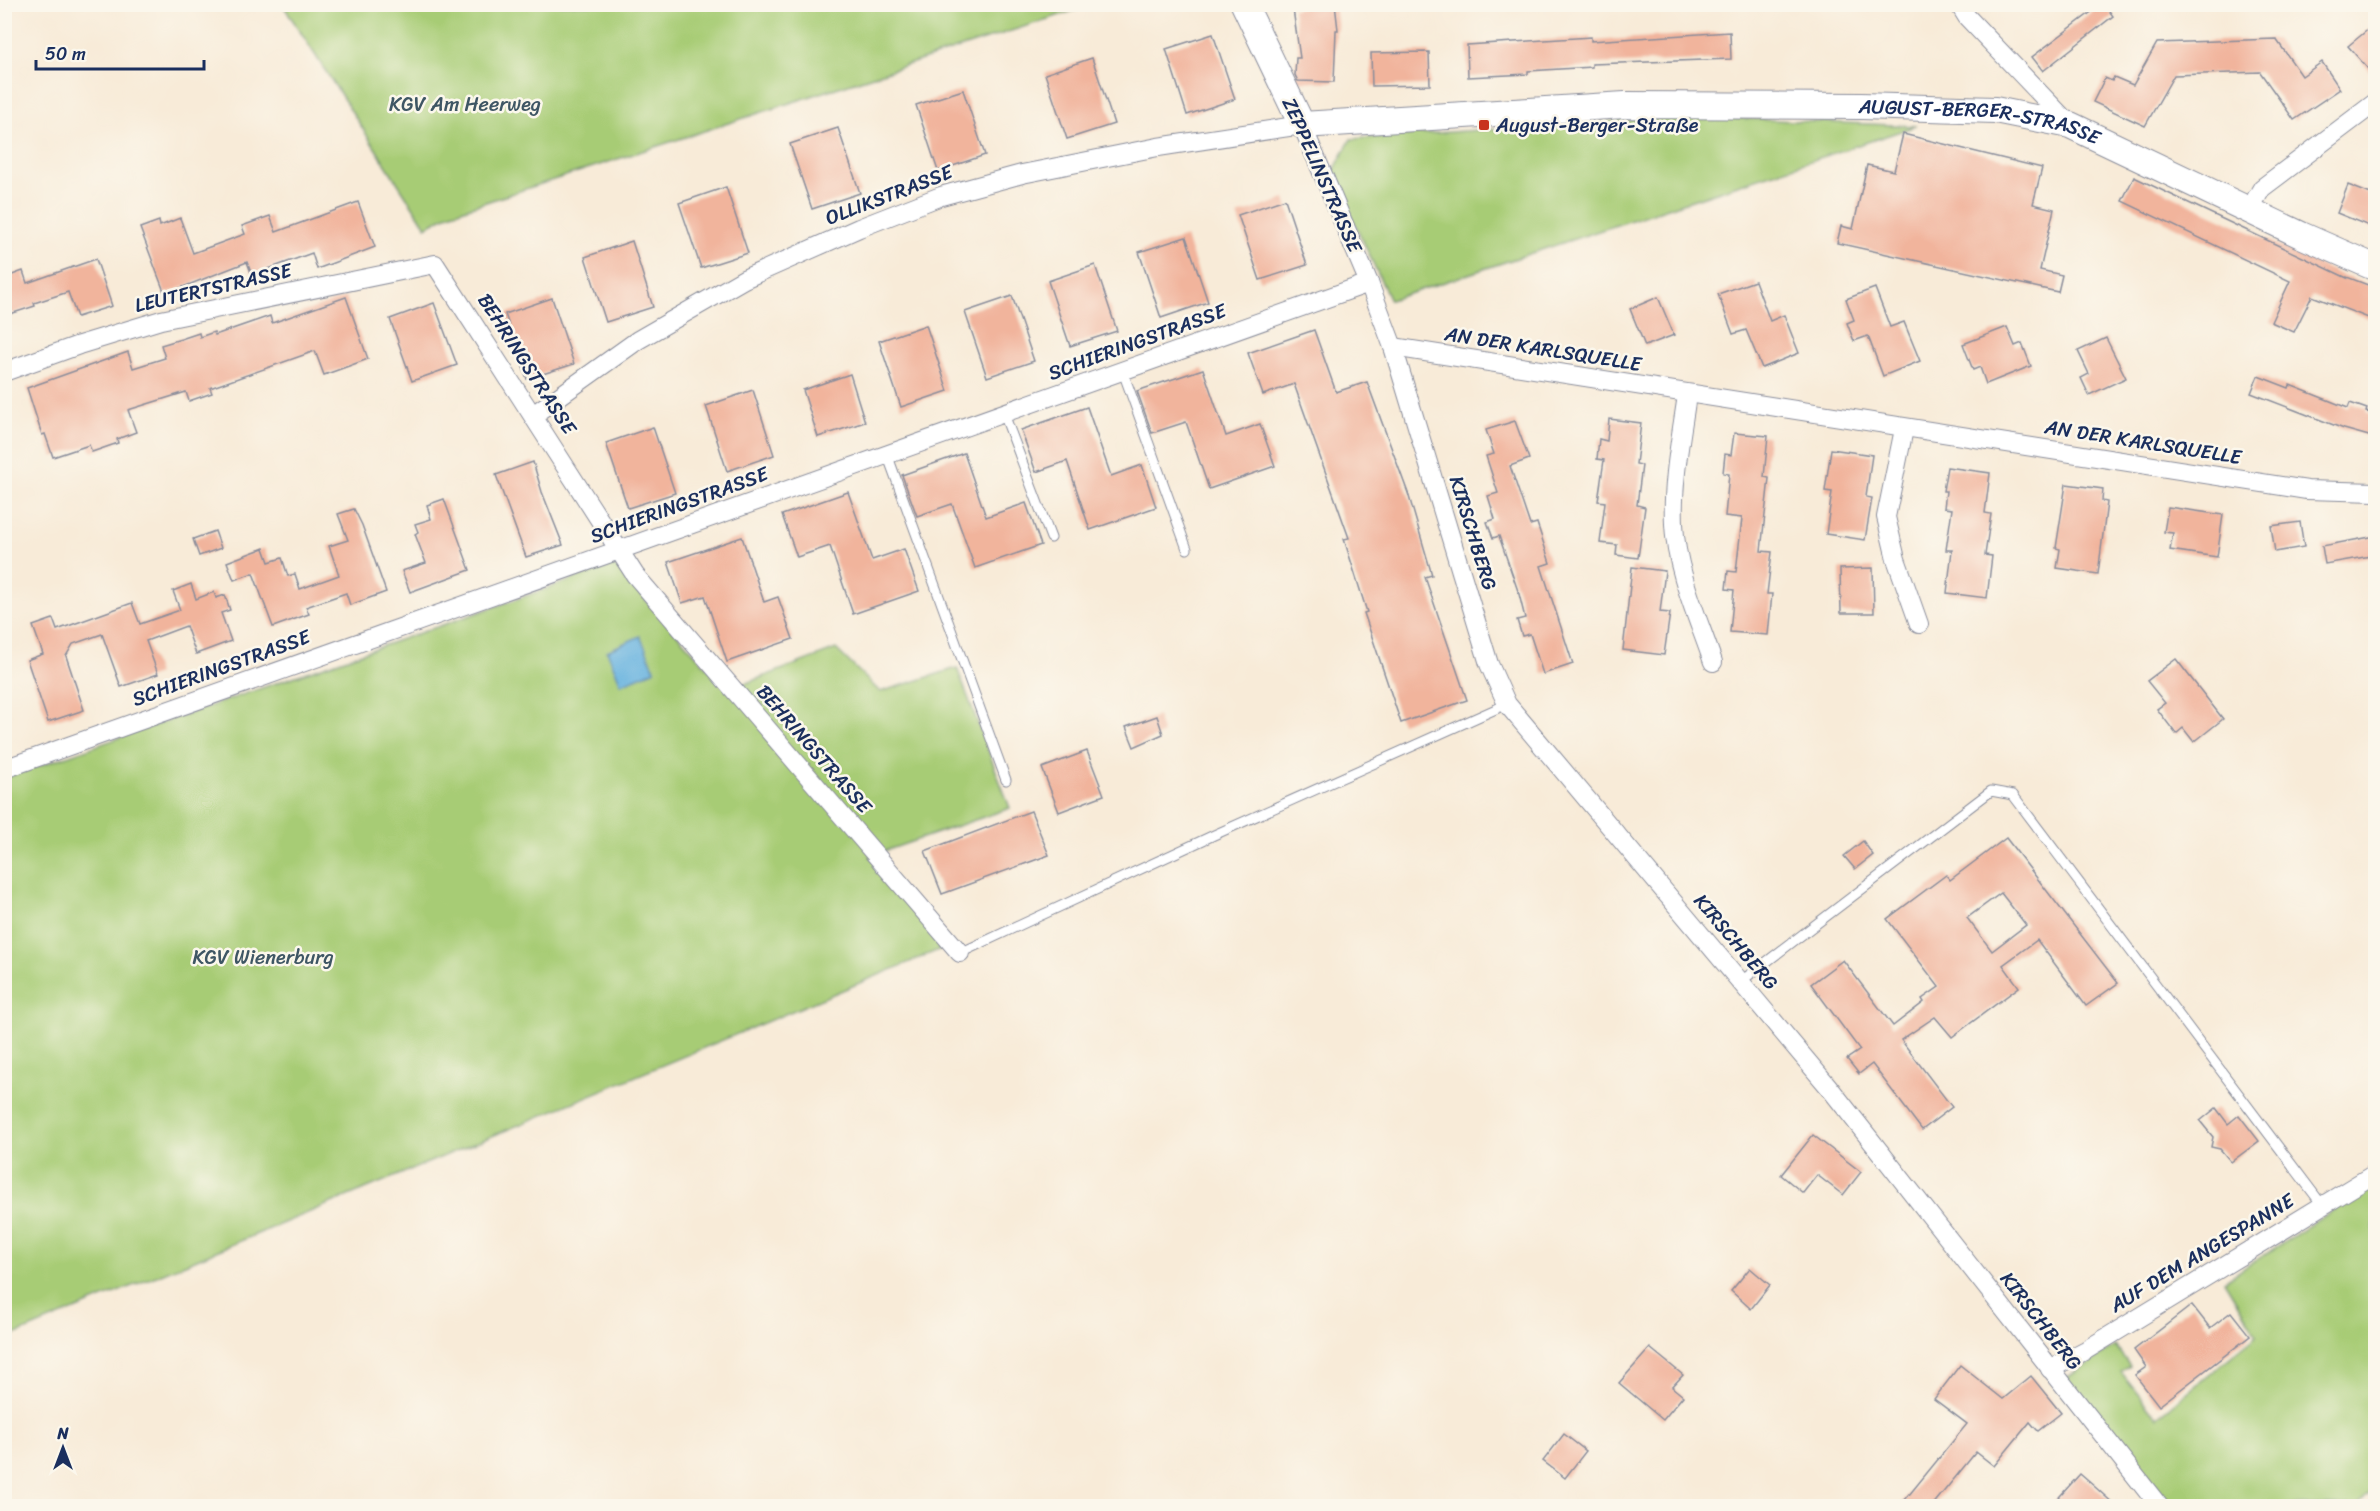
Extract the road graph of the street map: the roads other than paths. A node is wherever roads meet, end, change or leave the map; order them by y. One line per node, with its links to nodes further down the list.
1 (1244, 4): 4 (street, ZEPPELINSTRASSE)
2 (1959, 4): 5 (street)
3 (2376, 102): 6 (street)
4 (1302, 125): 5 (street, AUGUST-BERGER-STRASSE); 9 (street, ZEPPELINSTRASSE); 15 (street, OLLIKSTRASSE)
5 (2070, 125): 6 (street, AUGUST-BERGER-STRASSE)
6 (2249, 210): 8 (street, AUGUST-BERGER-STRASSE)
7 (435, 264): 11 (street, LEUTERTSTRASSE); 15 (street, BEHRINGSTRASSE)
8 (2376, 268)
9 (1369, 283): 10 (street, ZEPPELINSTRASSE); 12 (street, SCHIERINGSTRASSE)
10 (1393, 347): 13 (street, AN DER KARLSQUELLE); 24 (street, KIRSCHBERG)
11 (4, 372)
12 (1123, 372): 14 (street, SCHIERINGSTRASSE); 20 (lane)
13 (1687, 395): 16 (street, AN DER KARLSQUELLE); 23 (street)
14 (1004, 414): 17 (street, SCHIERINGSTRASSE); 19 (lane)
15 (533, 415): 21 (street, BEHRINGSTRASSE)
16 (1904, 429): 18 (street, AN DER KARLSQUELLE); 22 (street)
17 (887, 454): 21 (street, SCHIERINGSTRASSE); 26 (lane)
18 (2376, 492)
19 (1051, 538)
20 (1187, 549)
21 (619, 550): 25 (street, SCHIERINGSTRASSE); 27 (street, BEHRINGSTRASSE)
22 (1919, 624)
23 (1713, 662)
24 (1507, 704): 27 (lane); 28 (street, KIRSCHBERG)
25 (4, 769)
26 (1006, 780)
27 (960, 952)
28 (1740, 982): 30 (lane); 31 (street, KIRSCHBERG)
29 (2376, 1173): 30 (street, AUF DEM ANGESPANNE)
30 (2323, 1206): 31 (street, AUF DEM ANGESPANNE)
31 (2050, 1369): 32 (street, KIRSCHBERG)
32 (2160, 1506)

